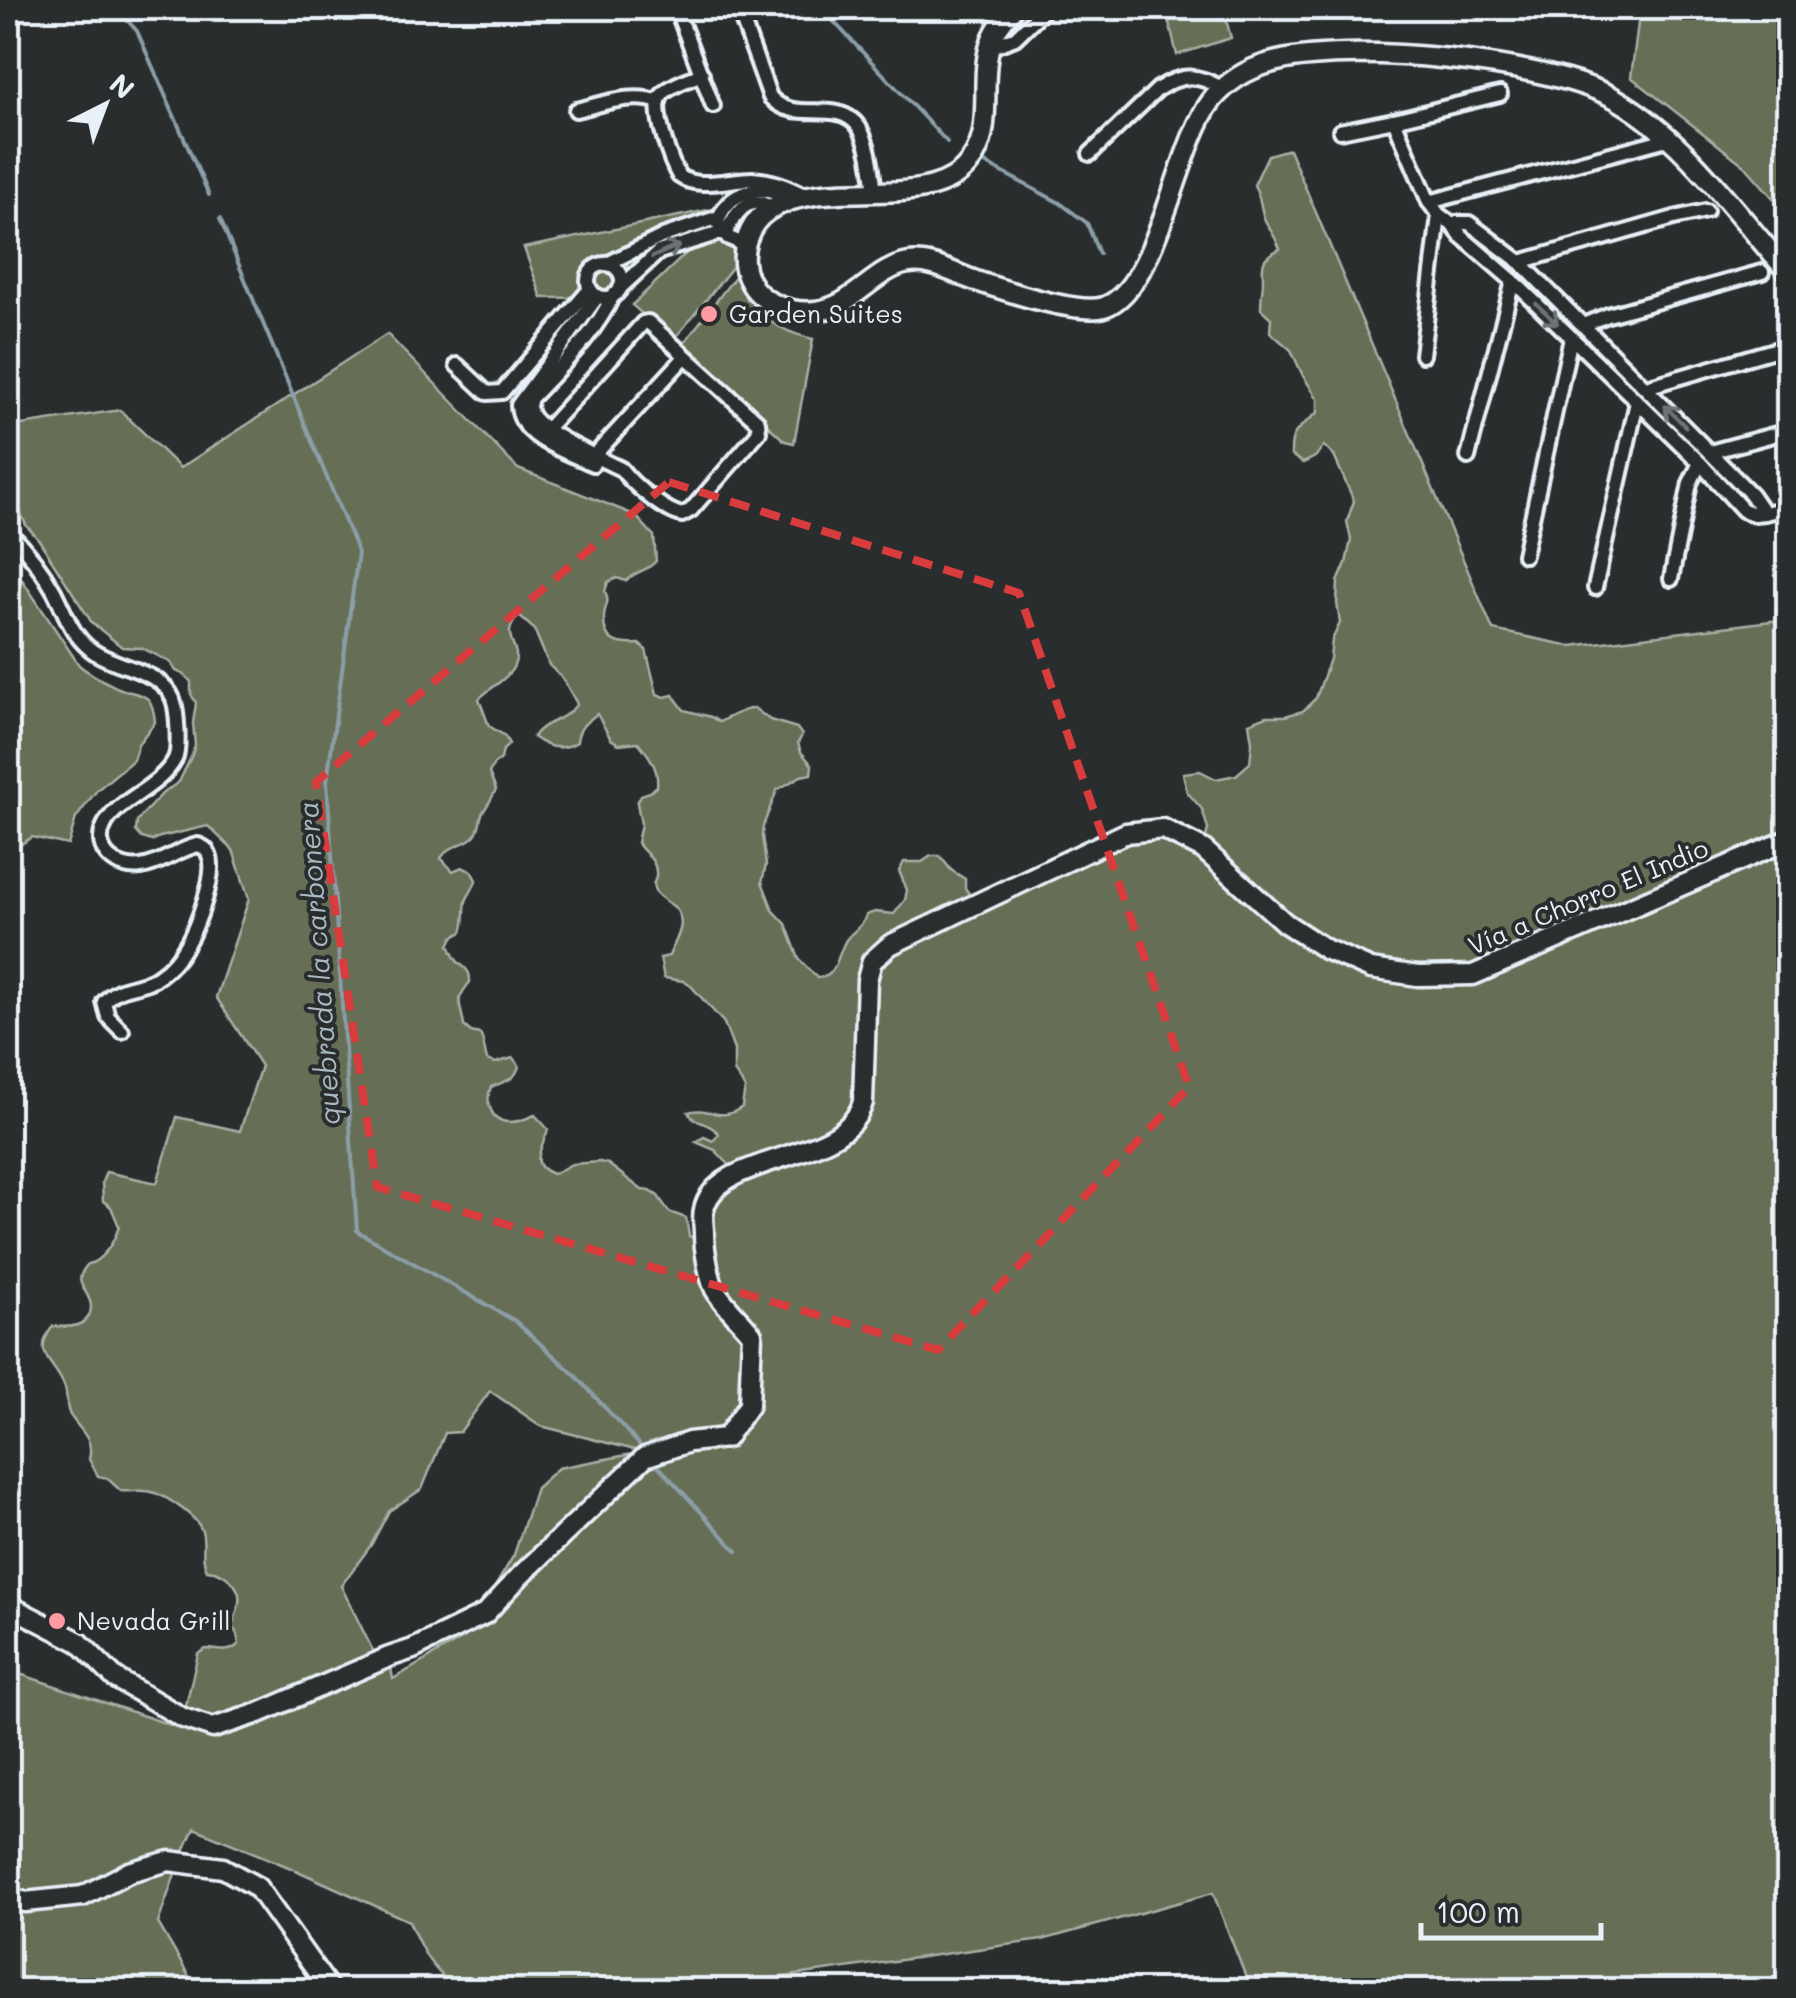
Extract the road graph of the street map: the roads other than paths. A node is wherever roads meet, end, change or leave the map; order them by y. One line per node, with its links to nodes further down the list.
1 (676, 8): 6 (street)
2 (738, 8): 16 (street)
3 (1013, 8): 5 (street)
4 (1046, 8): 5 (street)
5 (988, 48): 16 (street)
6 (702, 74): 9 (street); 10 (street)
7 (1223, 89): 14 (street); 15 (street); 24 (street)
8 (1500, 94): 12 (street)
9 (659, 102): 11 (street); 17 (street)
10 (713, 106)
11 (576, 110)
12 (1394, 120): 13 (street); 18 (street)
13 (1340, 131)
14 (1671, 138): 18 (street); 28 (street)
15 (1090, 154)
16 (875, 190): 17 (street)
17 (806, 196): 19 (street)
18 (1430, 202): 22 (street)
19 (780, 204): 21 (street); 23 (street); 24 (street)
20 (1706, 211): 25 (street)
21 (719, 218): 23 (street); 26 (street)
22 (1445, 219): 25 (street); 29 (street); 36 (street)
23 (724, 233): 24 (street); 30 (street, one-way to 23)
24 (745, 245)
25 (1520, 262): 32 (street)
26 (607, 264): 30 (street); 31 (street)
27 (1762, 272): 32 (street)
28 (1788, 272)
29 (1512, 281): 33 (street, one-way to 33); 43 (street)
30 (617, 292): 31 (street); 35 (street)
31 (594, 293): 35 (street); 38 (street)
32 (1583, 324): 39 (street)
33 (1571, 338): 40 (street); 48 (street)
34 (1788, 346): 39 (street)
35 (568, 349): 42 (street)
36 (1422, 355)
37 (685, 356): 42 (street); 45 (street); 45 (street)
38 (457, 365)
39 (1646, 387): 44 (street, one-way to 39)
40 (1637, 402): 44 (street); 50 (street)
41 (1788, 431): 44 (street)
42 (543, 434): 45 (street)
43 (1468, 457)
44 (1705, 458): 46 (street); 49 (street)
45 (591, 459)
46 (1788, 508)
47 (8, 531): 52 (street)
48 (1524, 555)
49 (1671, 579)
50 (1595, 588)
51 (1788, 840): 53 (street, Vía a Chorro El Indio)
52 (122, 1030)
53 (8, 1606)
54 (8, 1896): 55 (street)
55 (330, 1990)

